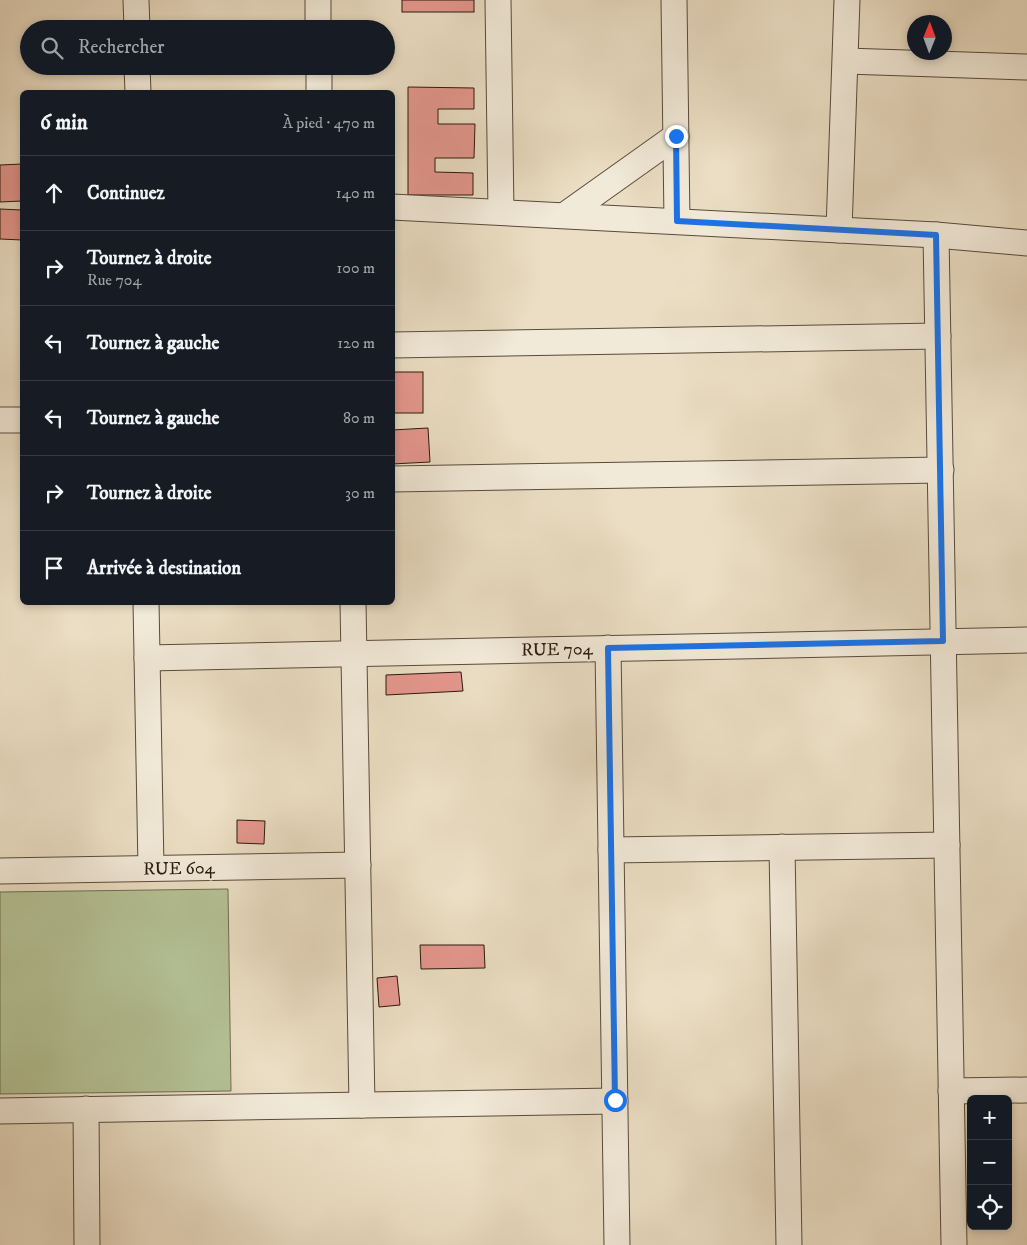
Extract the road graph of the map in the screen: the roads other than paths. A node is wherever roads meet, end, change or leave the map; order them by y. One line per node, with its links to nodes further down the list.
1 (136, 0): 6 (street)
2 (318, 0): 7 (street)
3 (498, 0): 16 (street)
4 (674, 0): 14 (street)
5 (847, 0): 8 (street)
6 (137, 20)
7 (318, 20)
8 (846, 60): 9 (street); 19 (street)
9 (1027, 67)
10 (137, 75): 12 (street)
11 (319, 75): 13 (street)
12 (138, 90)
13 (319, 90)
14 (676, 136): 17 (street); 18 (street)
15 (395, 206): 16 (street)
16 (501, 212): 17 (street)
17 (565, 215): 18 (street)
18 (677, 221): 19 (street)
19 (839, 230): 20 (street)
20 (936, 235): 21 (street); 22 (street)
21 (1027, 243)
22 (938, 336): 23 (street); 26 (street)
23 (395, 345)
24 (0, 420): 25 (street)
25 (20, 420)
26 (941, 470): 27 (street); 31 (street)
27 (395, 479)
28 (146, 605): 34 (street)
29 (353, 605): 33 (street)
30 (1027, 640): 31 (street, RUE 704)
31 (943, 641): 32 (street, RUE 704); 35 (street)
32 (608, 648): 33 (street, RUE 704); 37 (street)
33 (354, 654): 34 (street, RUE 704); 38 (street)
34 (147, 658): 39 (street)
35 (947, 845): 36 (street); 42 (street)
36 (782, 848): 37 (street); 49 (street)
37 (611, 850): 43 (street)
38 (358, 865): 39 (street, RUE 604); 44 (street)
39 (151, 868): 40 (street, RUE 604)
40 (0, 871)
41 (1027, 1090): 42 (street)
42 (951, 1091): 50 (street)
43 (615, 1100): 44 (street); 48 (street)
44 (362, 1105): 45 (street)
45 (86, 1109): 46 (street); 47 (street)
46 (0, 1111)
47 (87, 1245)
48 (618, 1245)
49 (789, 1245)
50 (954, 1245)

